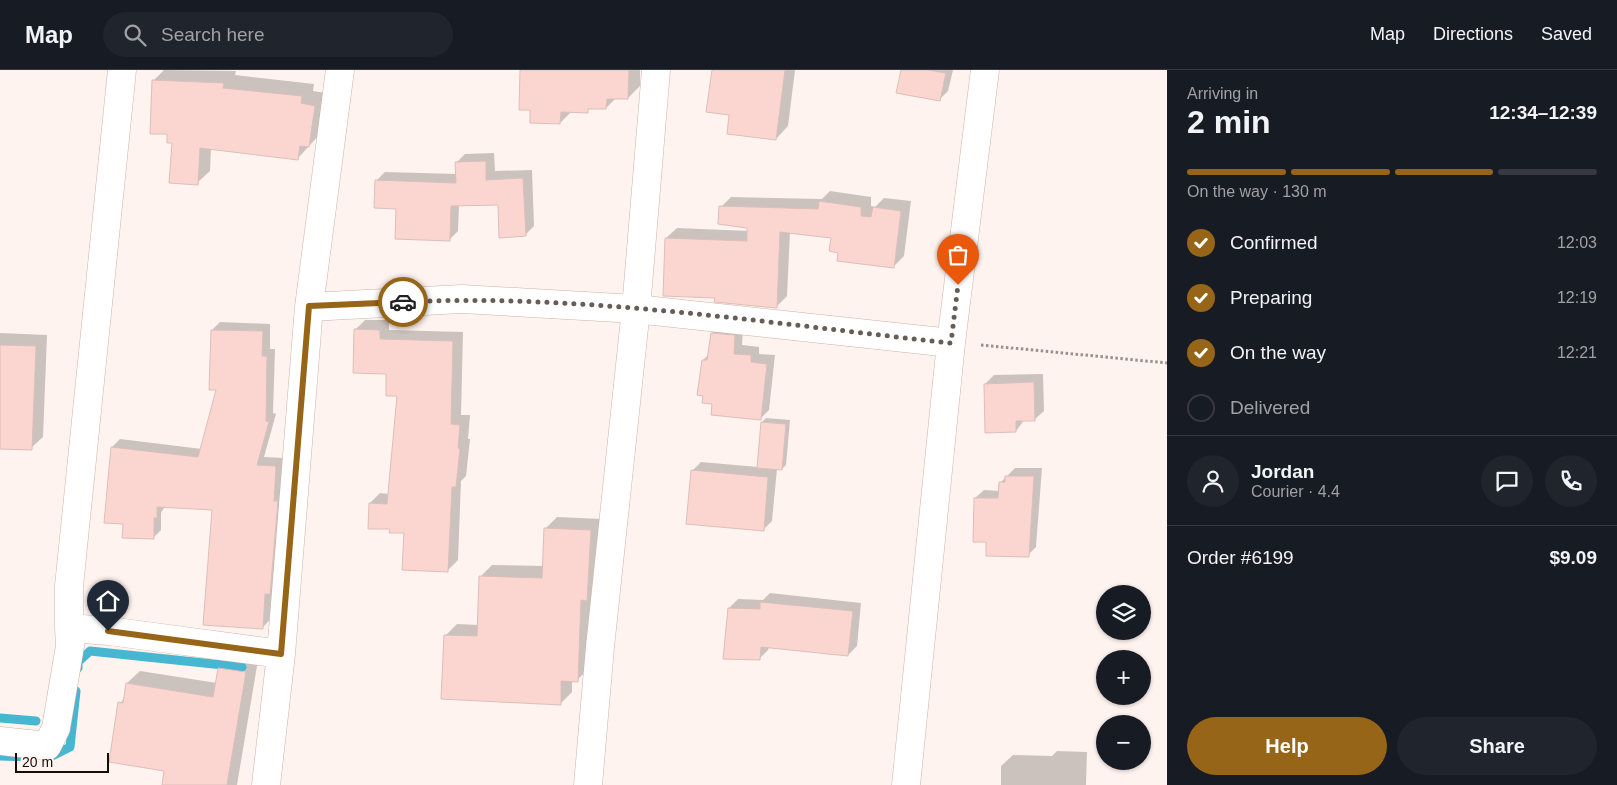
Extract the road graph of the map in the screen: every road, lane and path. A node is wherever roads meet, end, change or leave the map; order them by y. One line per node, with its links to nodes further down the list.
1 (122, 70): 9 (street)
2 (340, 70): 5 (street)
3 (656, 70): 6 (street)
4 (985, 70): 7 (street)
5 (309, 306): 6 (street); 10 (street)
6 (636, 309): 7 (street); 13 (street)
7 (951, 343): 8 (path); 14 (street)
8 (1167, 363)
9 (69, 628): 10 (street); 11 (street)
10 (281, 654): 12 (street)
11 (0, 741)
12 (266, 785)
13 (588, 785)
14 (906, 785)

